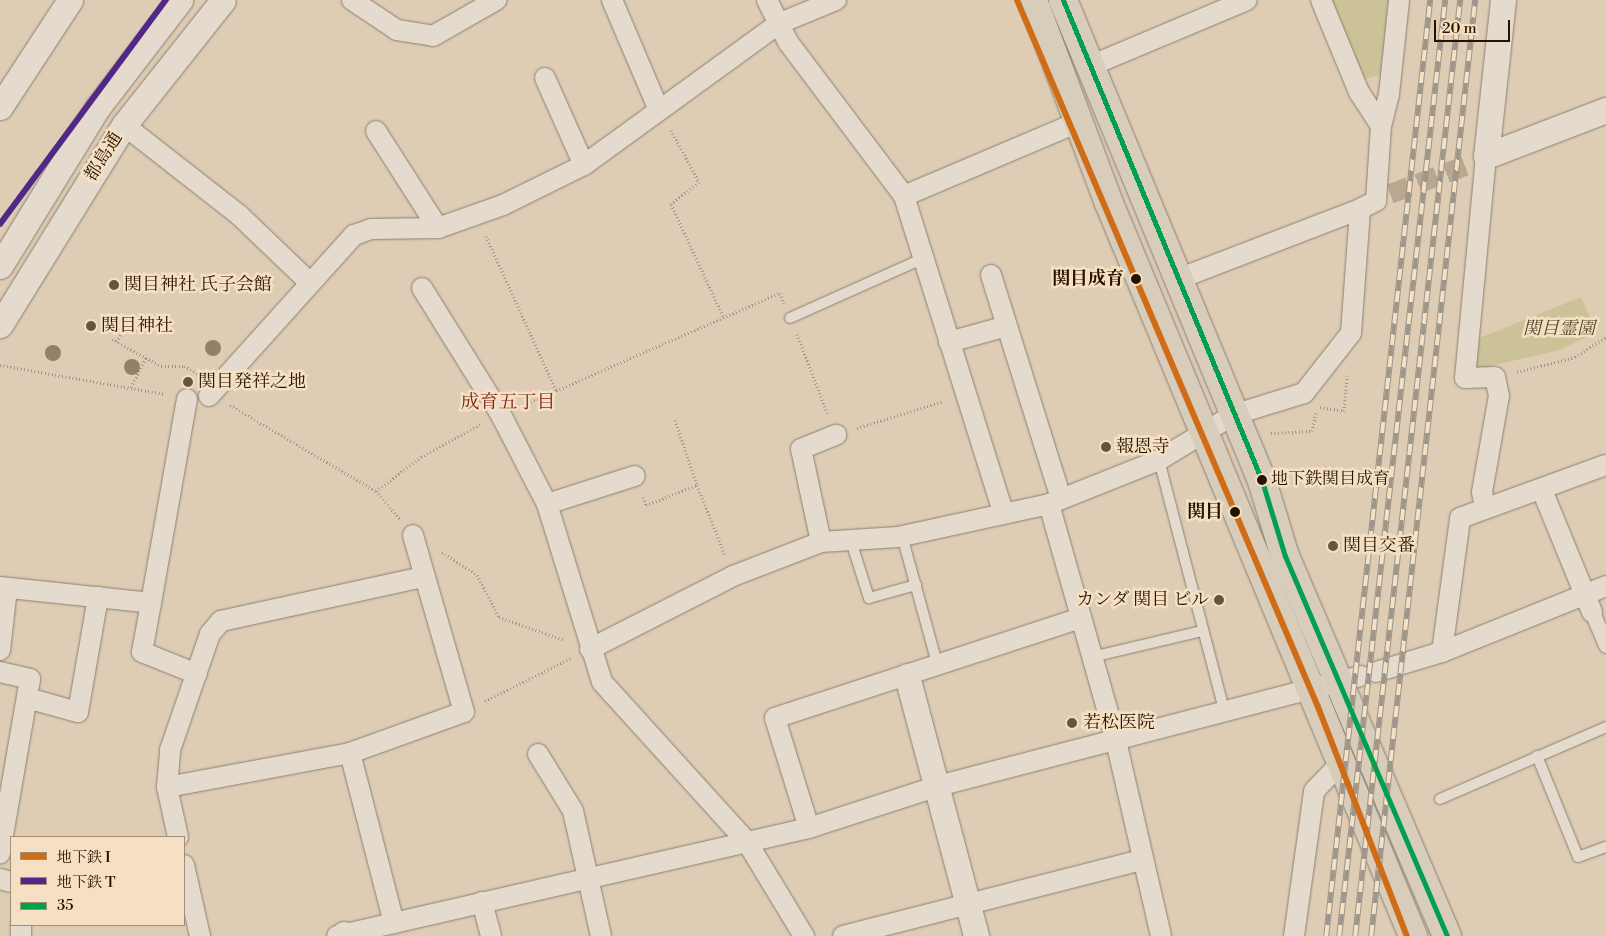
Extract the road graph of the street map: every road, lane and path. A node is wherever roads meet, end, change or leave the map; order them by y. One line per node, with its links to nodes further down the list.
1 (180, 0): 32 (street, 都島通)
2 (223, 0): 22 (street, 都島通)
3 (352, 0): 4 (street)
4 (496, 0)
5 (612, 0): 19 (street)
6 (767, 0): 15 (street)
7 (836, 0): 15 (street)
8 (1033, 0): 21 (highway)
9 (1063, 0): 16 (highway)
10 (1247, 0): 16 (street)
11 (1321, 0): 23 (street)
12 (1399, 0): 23 (street)
13 (1503, 0): 25 (street)
14 (61, 8): 18 (street)
15 (778, 24): 19 (street); 27 (street)
16 (1090, 66): 34 (highway)
17 (545, 78): 26 (street)
18 (0, 107)
19 (658, 108): 26 (street); 37 (path)
20 (1606, 110): 25 (street)
21 (1081, 120): 27 (street); 57 (highway)
22 (124, 125): 35 (street); 40 (street, 都島通)
23 (1381, 126): 28 (street)
24 (376, 131): 30 (street)
25 (1480, 160): 48 (street)
26 (584, 165): 29 (street)
27 (904, 196): 31 (street)
28 (1375, 201): 34 (street); 55 (street)
29 (477, 215): 30 (street); 50 (path)
30 (438, 228): 35 (street)
31 (924, 258): 38 (lane); 45 (street)
32 (0, 266)
33 (992, 275): 41 (street)
34 (1178, 279): 55 (highway)
35 (309, 282): 51 (street)
36 (422, 288): 54 (street)
37 (724, 318): 38 (path); 50 (path)
38 (790, 318): 58 (path)
39 (128, 320): 44 (path)
40 (0, 325)
41 (1004, 327): 45 (street); 65 (street)
42 (1606, 337): 48 (path)
43 (112, 339): 44 (path)
44 (117, 342): 46 (path)
45 (949, 342): 52 (street)
46 (146, 357): 49 (path); 51 (path)
47 (0, 365): 49 (path)
48 (1495, 377): 67 (street)
49 (131, 387): 53 (path)
50 (556, 390): 54 (path)
51 (213, 392): 64 (path)
52 (965, 395): 58 (path); 68 (street)
53 (187, 399): 79 (street)
54 (502, 415): 64 (path); 66 (street)
55 (1234, 415): 57 (street); 92 (highway)
56 (675, 420): 62 (path)
57 (1204, 433): 59 (street); 93 (highway)
58 (836, 435): 72 (street)
59 (1160, 460): 65 (street); 82 (lane)
60 (1606, 465): 63 (street)
61 (635, 476): 62 (path); 66 (street)
62 (697, 485): 73 (path)
63 (1542, 490): 67 (street); 80 (street)
64 (376, 491): 69 (path)
65 (1055, 502): 68 (street); 81 (street)
66 (547, 504): 84 (street)
67 (1485, 509): 86 (street)
68 (1003, 512): 70 (street)
69 (413, 535): 74 (street); 84 (path)
70 (902, 536): 71 (street); 75 (lane)
71 (851, 541): 72 (street); 75 (lane)
72 (821, 542): 73 (street)
73 (733, 576): 84 (street)
74 (422, 577): 90 (street); 95 (street)
75 (916, 585): 88 (lane)
76 (1606, 586): 80 (street)
77 (3, 588): 78 (street); 85 (street)
78 (98, 597): 79 (street); 94 (street)
79 (151, 603): 90 (street)
80 (1588, 603): 83 (street); 86 (street)
81 (1080, 618): 87 (street); 88 (street)
82 (1202, 631): 87 (lane); 96 (lane)
83 (1606, 645)
84 (590, 649): 95 (path); 109 (street)
85 (0, 650)
86 (1442, 652): 92 (street)
87 (1092, 657): 98 (street)
88 (938, 666): 91 (street)
89 (0, 672): 94 (street)
90 (197, 674): 105 (street)
91 (907, 676): 104 (street); 107 (street)
92 (1359, 677): 93 (street); 129 (highway)
93 (1310, 691): 96 (street); 102 (highway)
94 (26, 698): 103 (street)
95 (464, 712): 99 (street)
96 (1225, 714): 98 (street)
97 (1606, 727): 101 (lane)
98 (1116, 742): 104 (street); 112 (street)
99 (350, 753): 105 (street); 117 (street)
100 (538, 754): 114 (street)
101 (1537, 756): 106 (lane); 110 (lane)
102 (1340, 764): 127 (street); 128 (highway)
103 (7, 769): 111 (street)
104 (938, 786): 107 (street); 116 (street)
105 (167, 788): 108 (street)
106 (1440, 799)
107 (809, 828): 109 (street)
108 (178, 836)
109 (747, 842): 114 (street); 123 (street)
110 (1606, 847)
111 (0, 853)
112 (1142, 860): 116 (street); 126 (street)
113 (185, 869): 120 (street)
114 (585, 879): 115 (street); 122 (street)
115 (482, 902): 117 (street); 121 (street)
116 (968, 907): 118 (street); 125 (street)
117 (394, 923): 119 (street)
118 (885, 931): 124 (street)
119 (342, 935)
120 (200, 936)
121 (491, 936)
122 (601, 936)
123 (804, 936)
124 (843, 936)
125 (976, 936)
126 (1161, 936)
127 (1294, 936)
128 (1413, 936)
129 (1447, 936)

